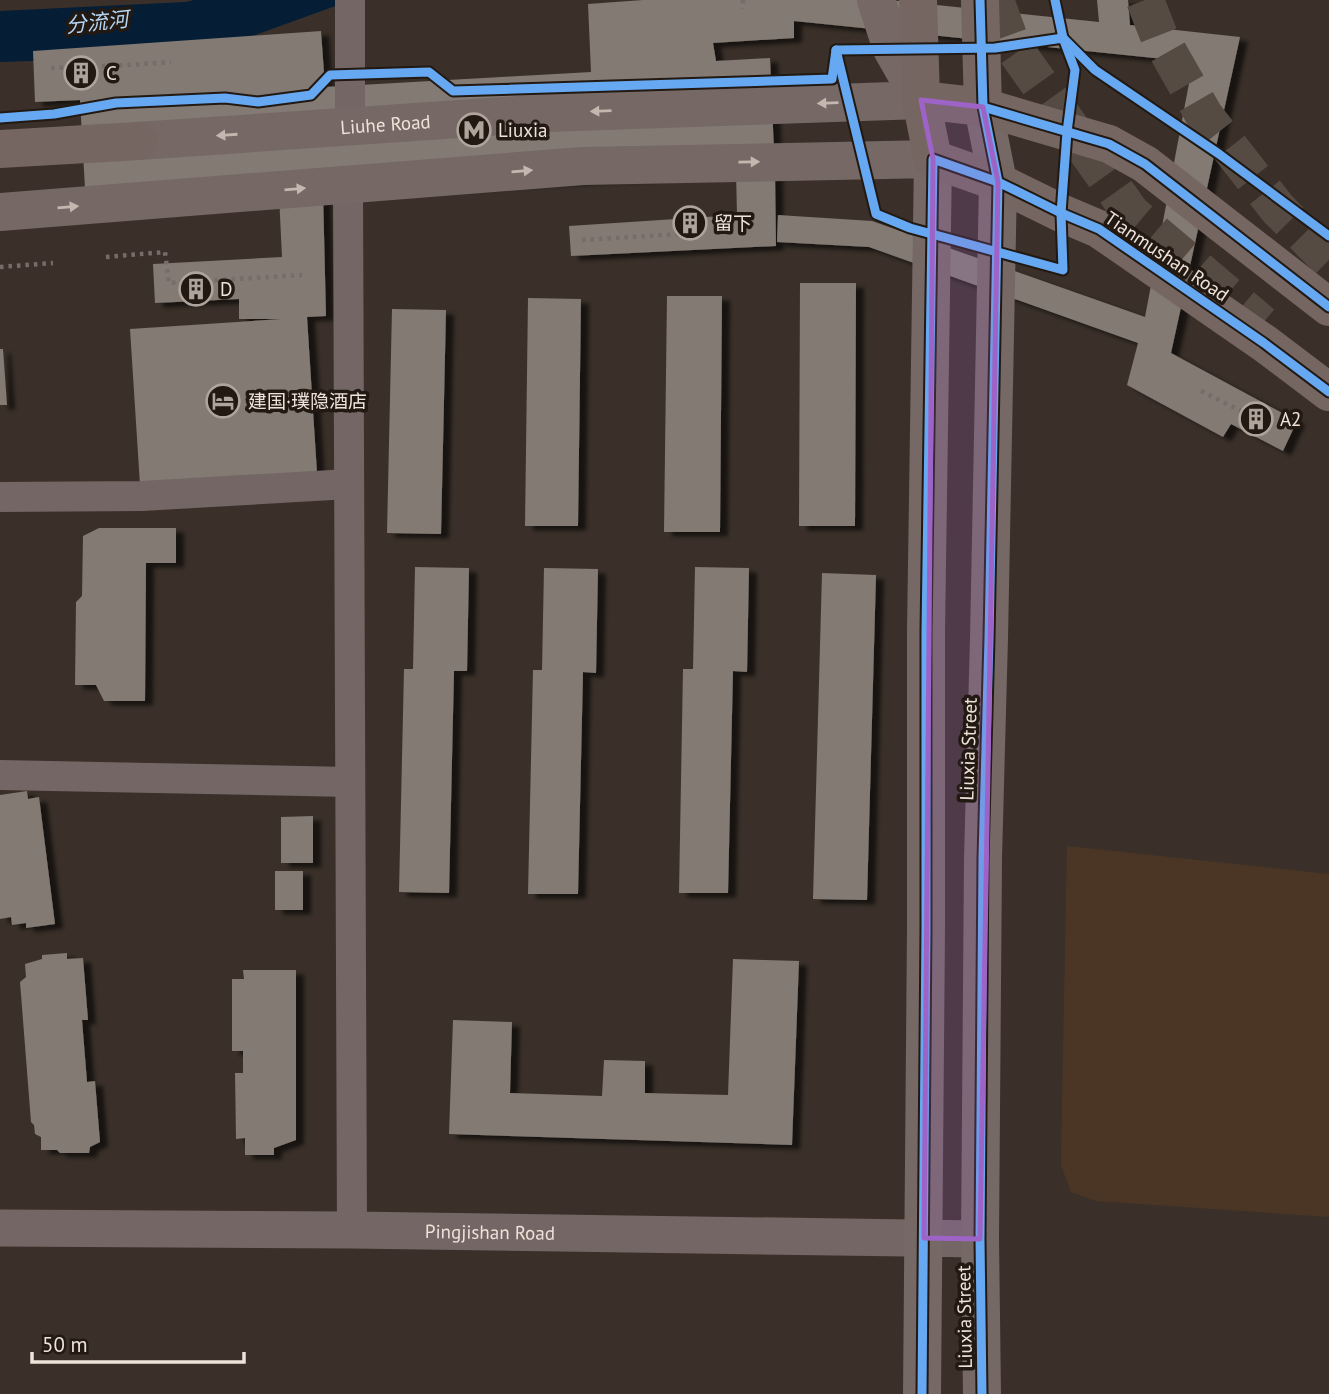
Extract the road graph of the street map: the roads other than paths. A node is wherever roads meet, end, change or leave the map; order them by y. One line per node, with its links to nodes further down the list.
1 (876, 0): 5 (main road)
2 (918, 0): 5 (main road)
3 (981, 0): 6 (main road)
4 (350, 6): 7 (street)
5 (921, 100): 6 (main road, Liuhe Road); 7 (main road, Liuhe Road, one-way to 7); 9 (main road)
6 (983, 107): 10 (main road, Liuxia Street); 13 (main road)
7 (350, 127): 8 (main road, Liuhe Road, one-way to 8)
8 (0, 149)
9 (933, 159): 10 (main road, Tianmushan Road); 11 (main road, one-way to 9); 21 (main road, Liuxia Street)
10 (998, 182): 14 (main road, Tianmushan Road); 22 (main road, Liuxia Street)
11 (348, 185): 12 (main road, one-way to 11); 15 (street)
12 (0, 212)
13 (1329, 307)
14 (1329, 392)
15 (349, 484): 16 (street); 18 (street)
16 (0, 496)
17 (0, 775): 18 (street)
18 (350, 782): 20 (street)
19 (0, 1228): 20 (street, Pingjishan Road)
20 (352, 1230): 21 (street, Pingjishan Road)
21 (924, 1238): 22 (street, Pingjishan Road); 23 (main road, Liuxia Street)
22 (980, 1240): 24 (main road, Liuxia Street)
23 (922, 1394)
24 (982, 1394)

